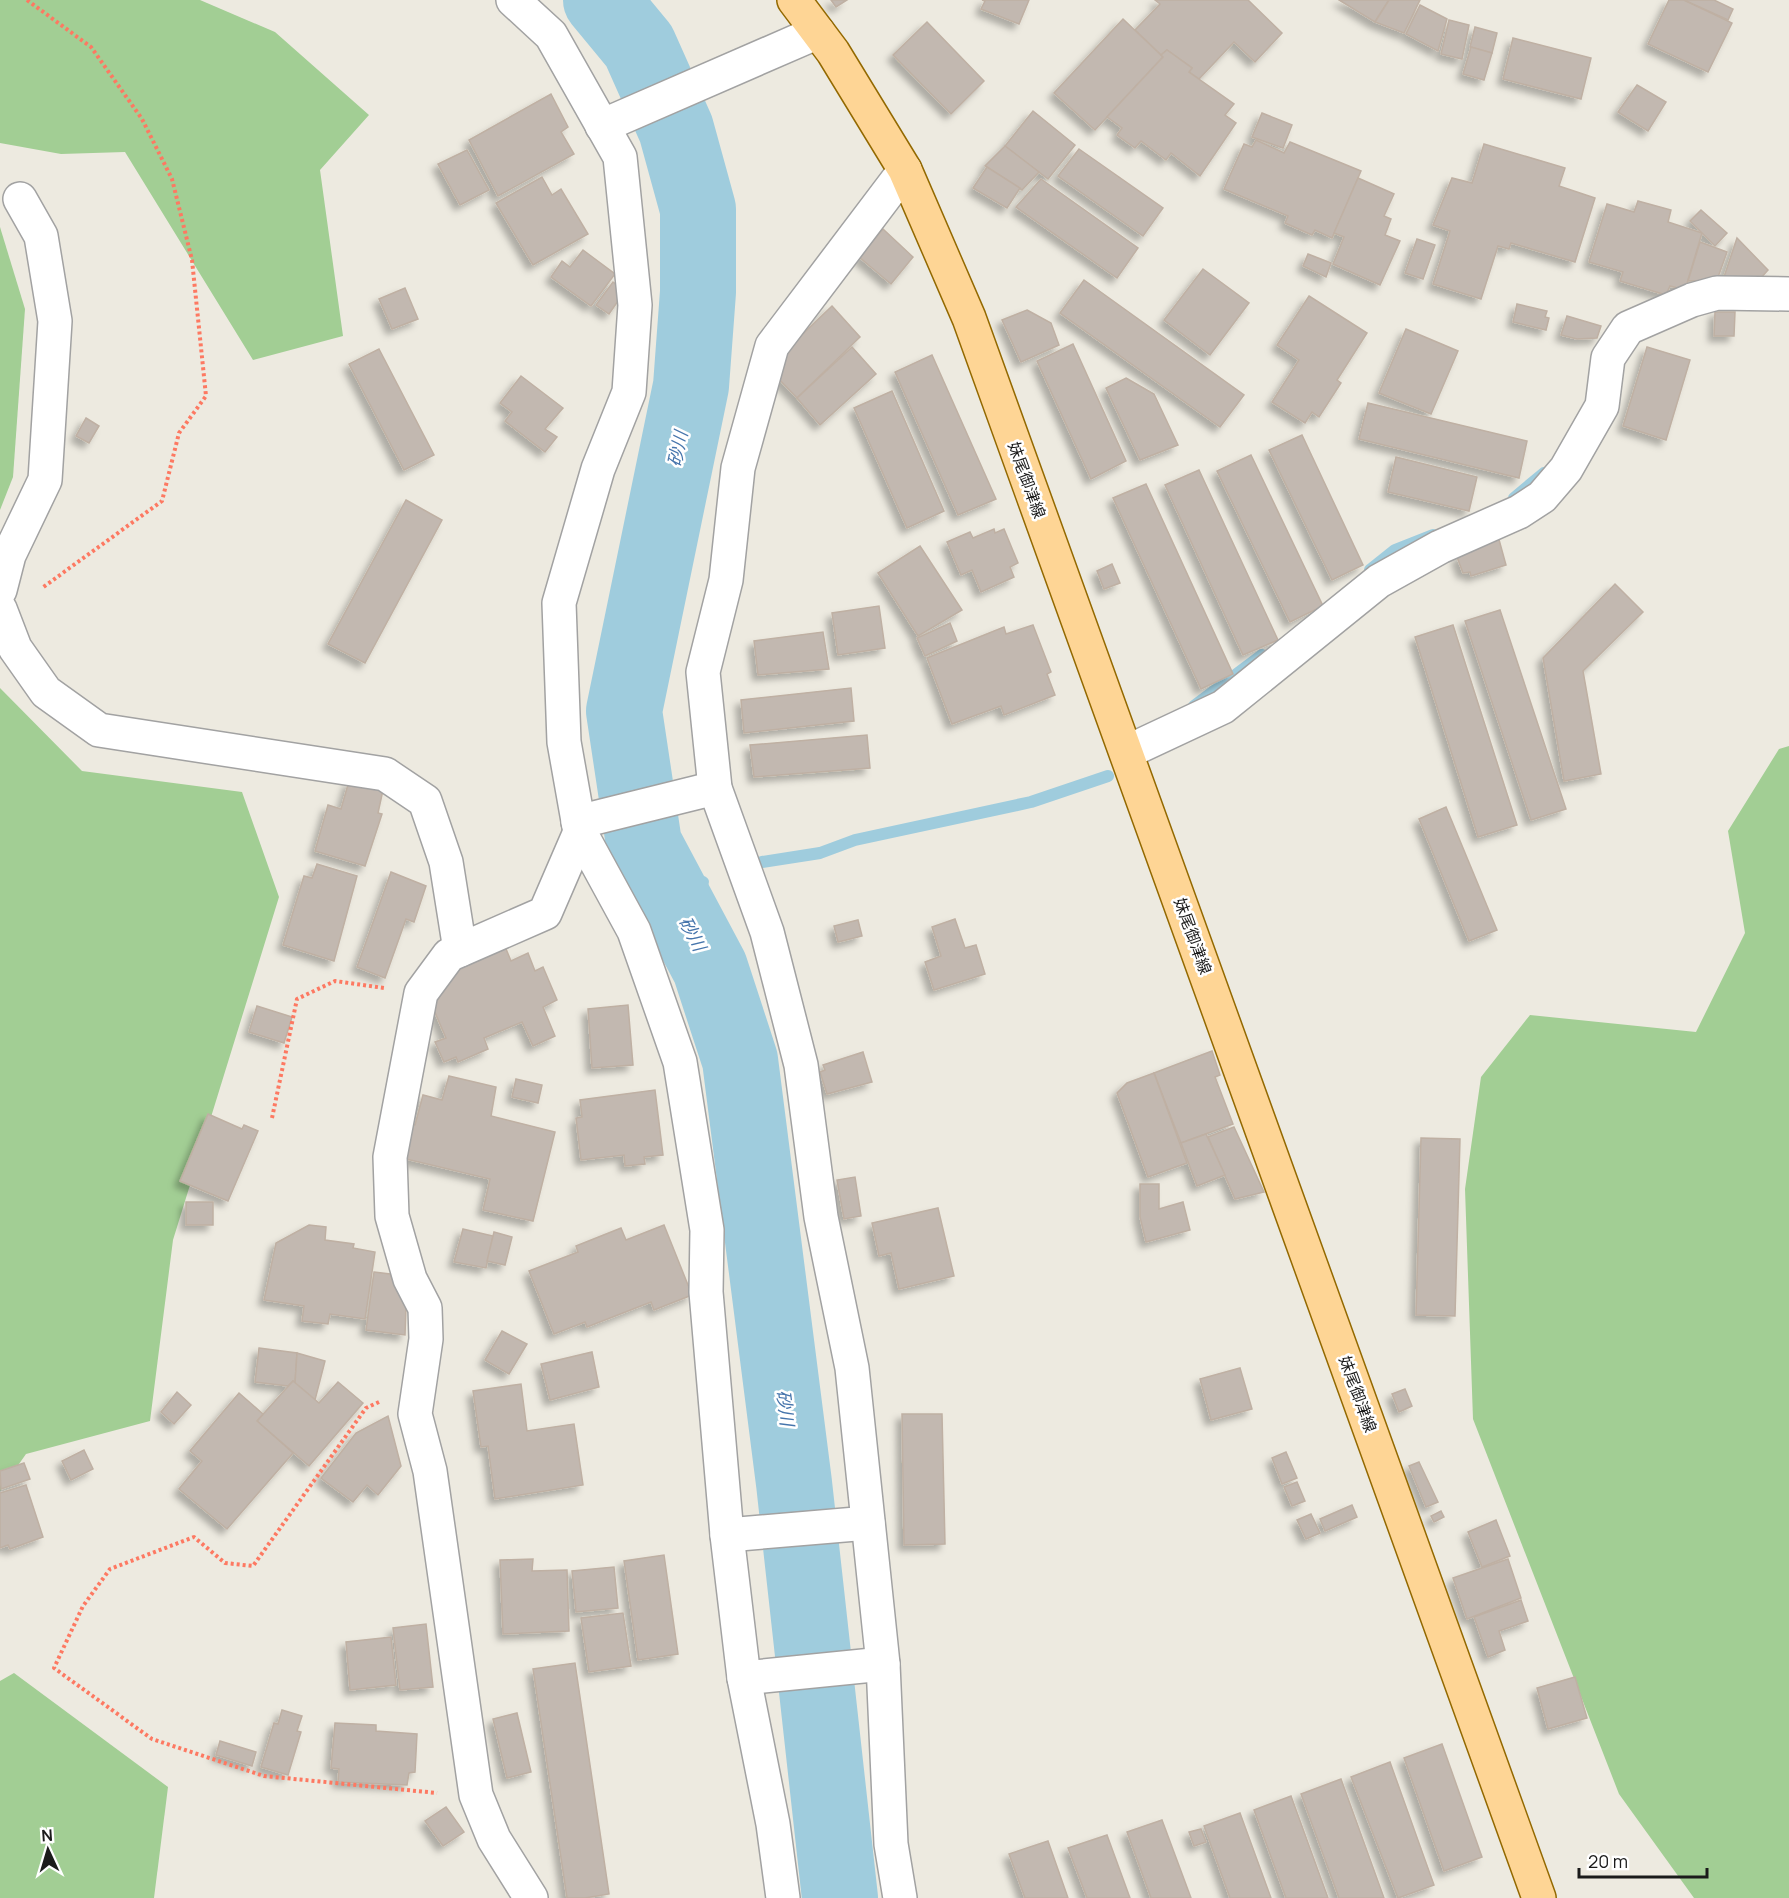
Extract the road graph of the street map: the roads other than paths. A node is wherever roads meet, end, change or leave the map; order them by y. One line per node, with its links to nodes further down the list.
1 (513, 0): 4 (street)
2 (794, 0): 3 (main road, 妹尾御津線)
3 (818, 32): 4 (street); 5 (main road, 妹尾御津線)
4 (603, 126): 12 (street)
5 (905, 170): 10 (main road, 妹尾御津線); 11 (street)
6 (20, 199): 8 (street)
7 (1789, 294): 10 (street)
8 (0, 590)
9 (0, 609): 13 (street)
10 (1127, 752): 21 (main road, 妹尾御津線)
11 (715, 788): 12 (street); 14 (street)
12 (579, 827): 13 (street); 15 (street)
13 (460, 950): 18 (street)
14 (868, 1523): 15 (street); 16 (street)
15 (727, 1535): 17 (street)
16 (883, 1664): 17 (street); 20 (street)
17 (744, 1678): 19 (street)
18 (531, 1898)
19 (783, 1898)
20 (900, 1898)
21 (1539, 1898)

